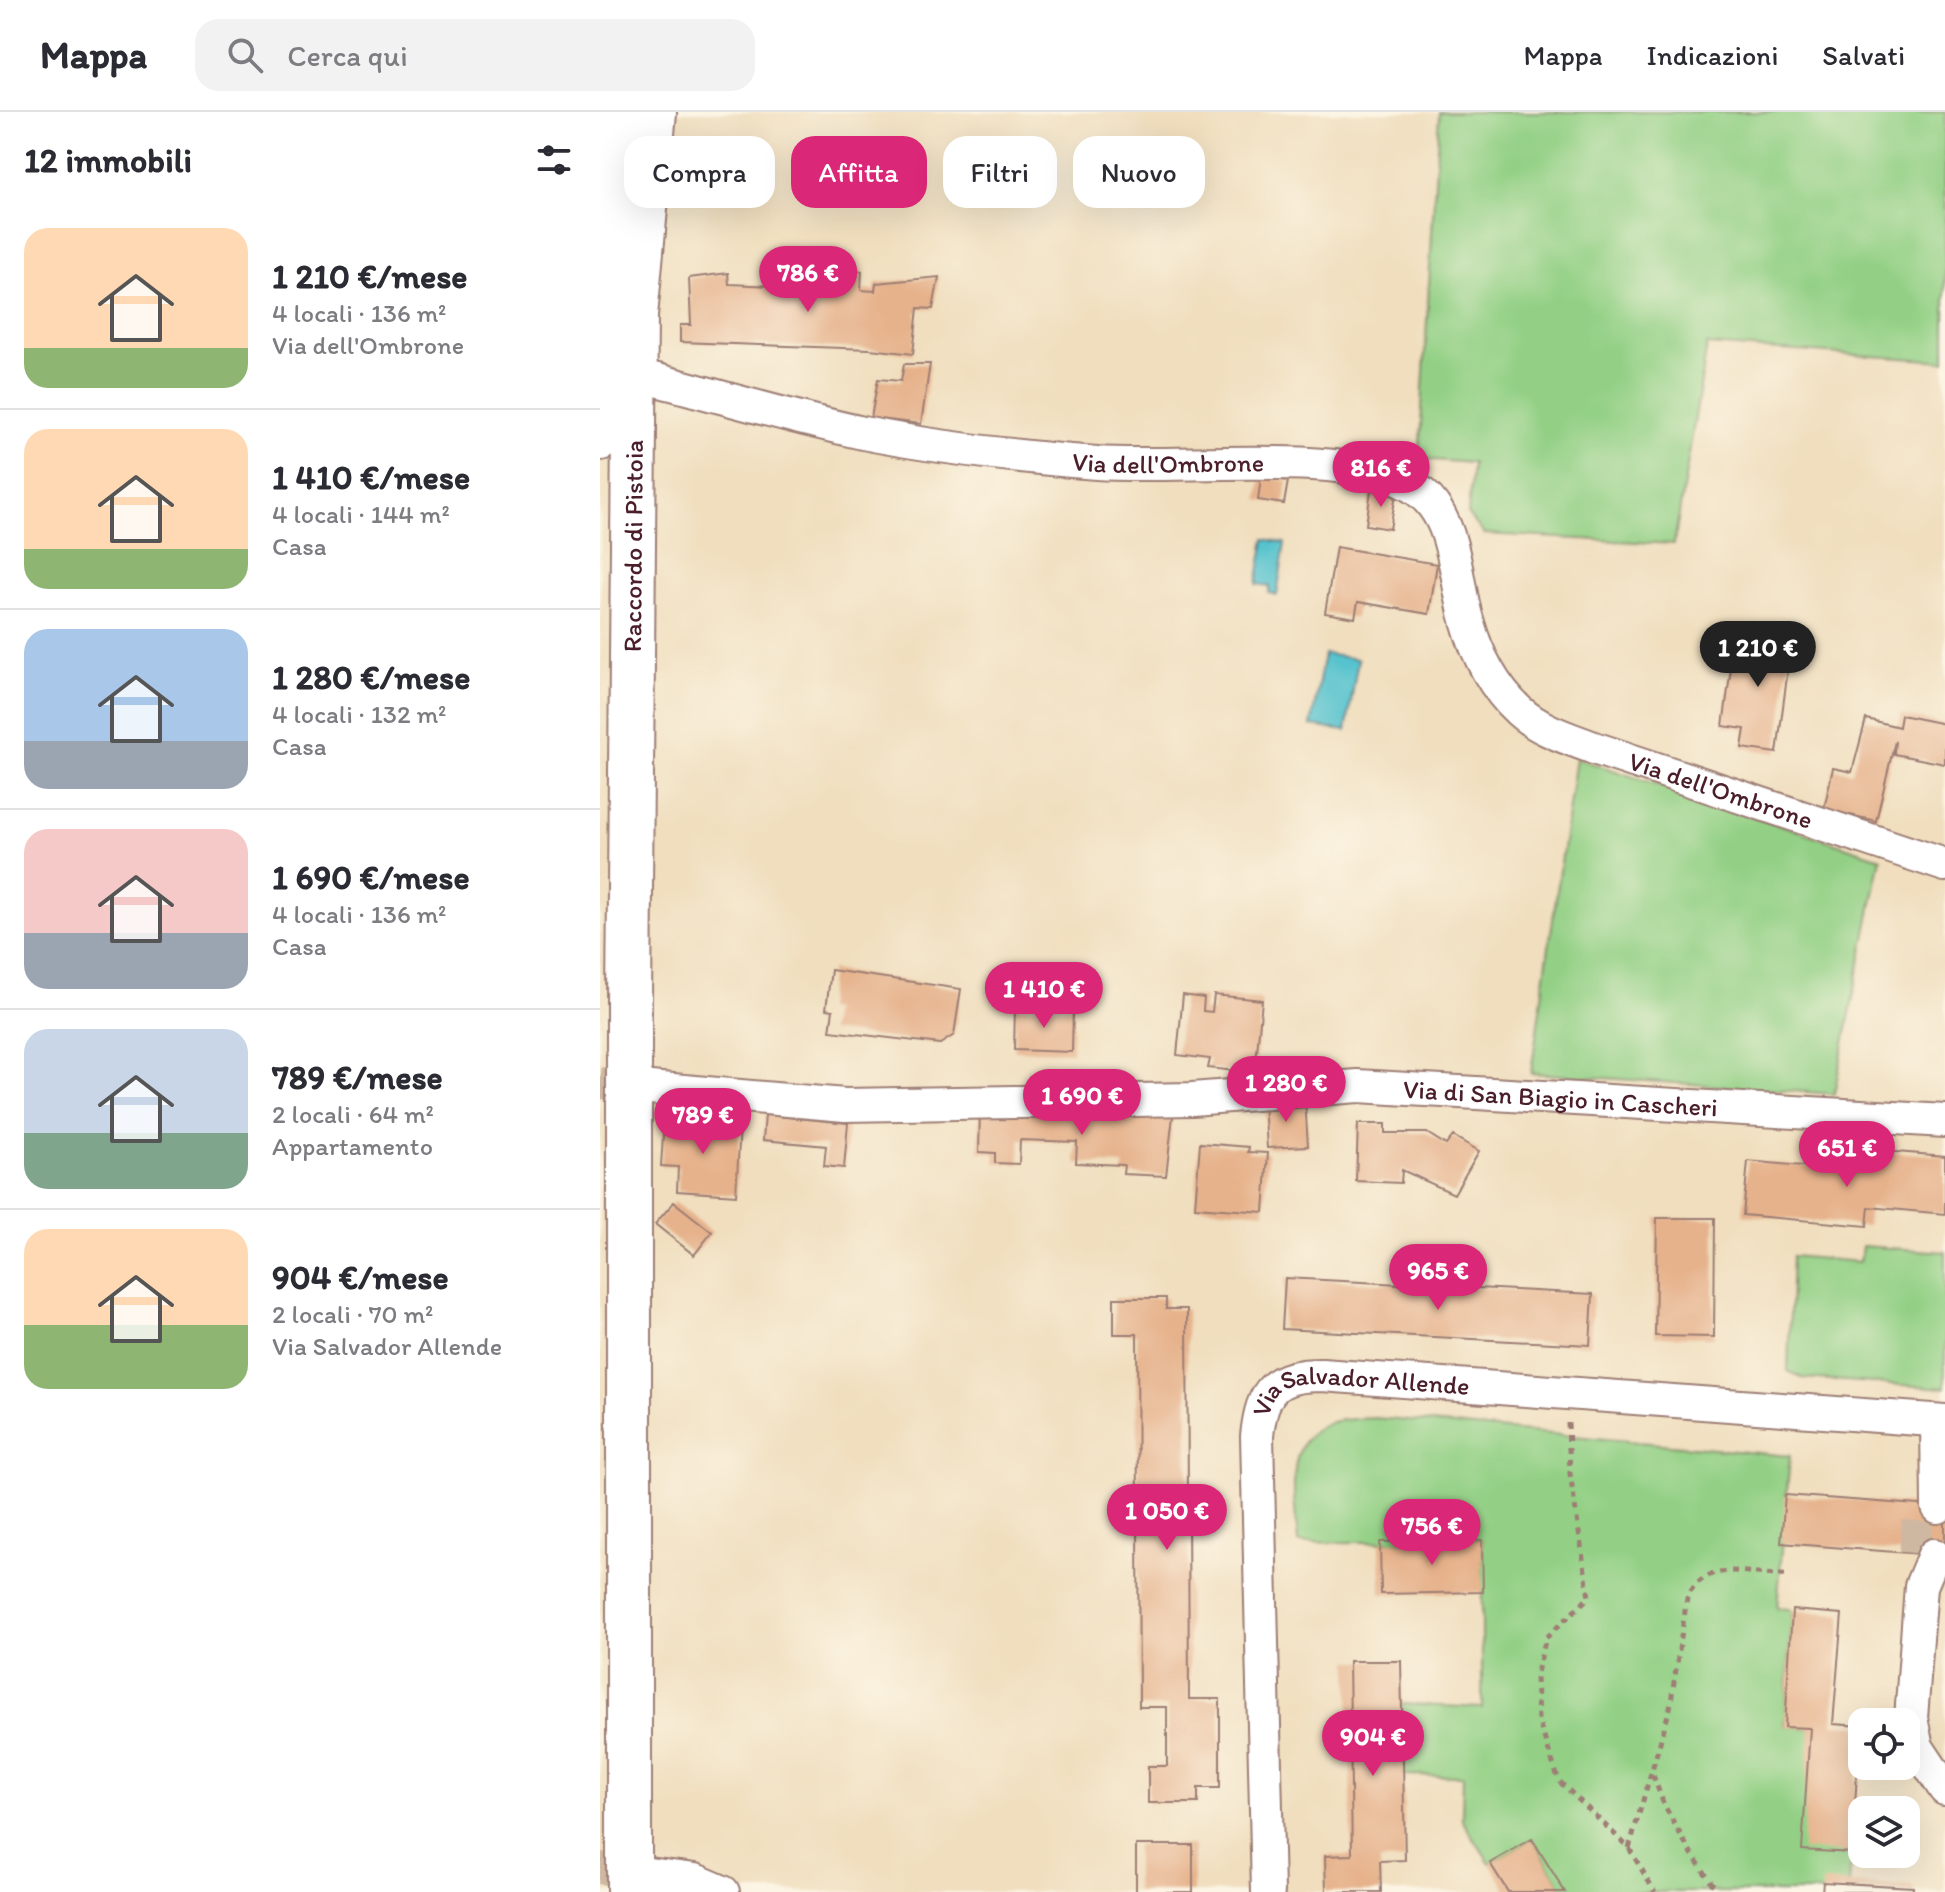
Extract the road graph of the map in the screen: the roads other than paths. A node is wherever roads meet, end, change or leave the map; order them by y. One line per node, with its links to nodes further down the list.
1 (619, 112): 4 (highway, Raccordo di Pistoia)
2 (654, 112): 12 (highway, Raccordo di Pistoia)
3 (653, 379): 5 (street, Via dell'Ombrone)
4 (600, 438)
5 (1945, 865)
6 (650, 1088): 7 (street, Via di San Biagio in Cascheri)
7 (1945, 1121)
8 (1939, 1431): 9 (street); 14 (street, Via Salvador Allende)
9 (1928, 1506)
10 (1924, 1562): 11 (street)
11 (1945, 1789)
12 (639, 1883): 13 (street)
13 (723, 1892)
14 (1268, 1892)

